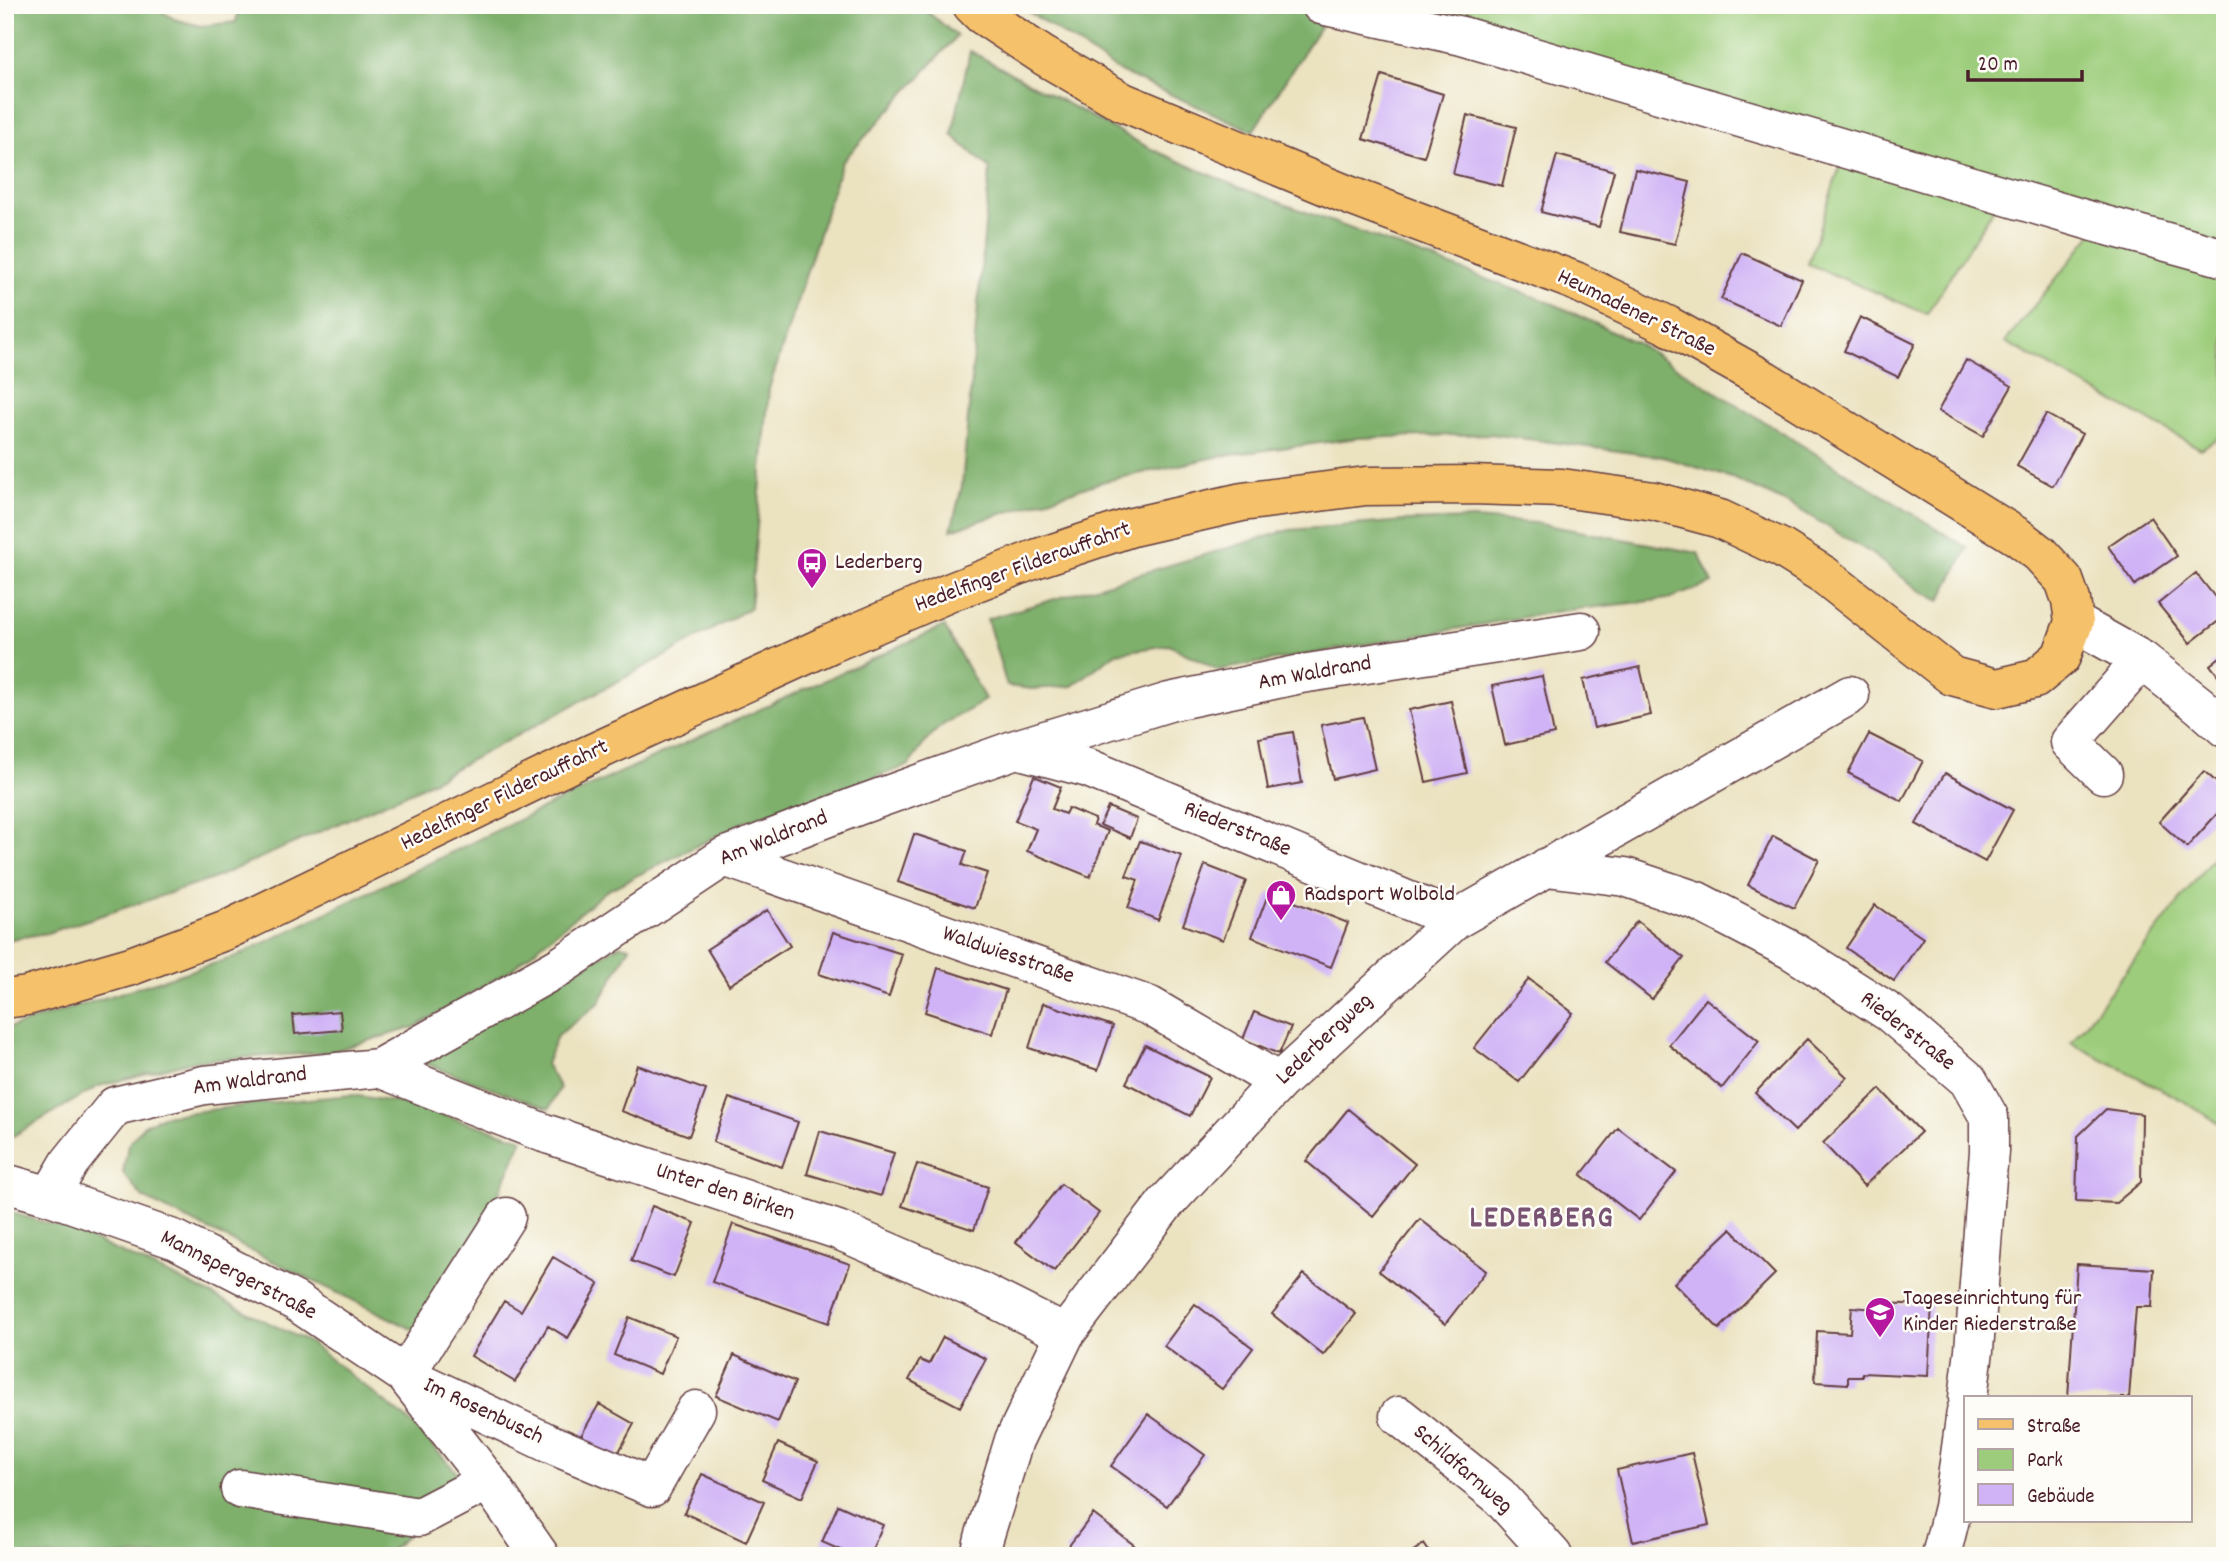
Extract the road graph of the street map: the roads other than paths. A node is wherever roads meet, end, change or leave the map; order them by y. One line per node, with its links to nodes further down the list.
1 (1321, 5): 3 (street)
2 (983, 8): 4 (main road, Heumadener Straße)
3 (2225, 258)
4 (2074, 622): 6 (street); 14 (main road, Hedelfinger Filderauffahrt)
5 (1581, 631): 9 (street, Am Waldrand)
6 (2142, 660): 8 (street); 10 (street)
7 (1850, 695): 12 (street, Lederbergweg)
8 (2225, 729)
9 (1016, 749): 11 (street, Am Waldrand); 13 (street, Riederstraße)
10 (2103, 774)
11 (724, 857): 15 (street, Am Waldrand); 16 (street, Waldwiesstraße)
12 (1547, 867): 13 (street, Lederbergweg); 22 (street, Riederstraße)
13 (1455, 920): 16 (street, Lederbergweg)
14 (5, 999)
15 (379, 1068): 18 (street, Am Waldrand); 20 (street, Unter den Birken)
16 (1279, 1082): 20 (street, Lederbergweg)
17 (5, 1183): 18 (street, Mannspergerstraße)
18 (50, 1196): 21 (street, Mannspergerstraße)
19 (506, 1217): 21 (street, Im Rosenbusch)
20 (1065, 1334): 29 (street, Lederbergweg)
21 (405, 1375): 23 (street, Im Rosenbusch); 26 (street, Mannspergerstraße)
22 (1968, 1396)
23 (696, 1410)
24 (1399, 1416): 30 (street, Schildfarnweg)
25 (1964, 1425): 31 (street)
26 (488, 1481): 27 (street); 28 (street, Mannspergerstraße)
27 (240, 1489)
28 (540, 1556)
29 (980, 1556)
30 (1553, 1556)
31 (1941, 1556)

